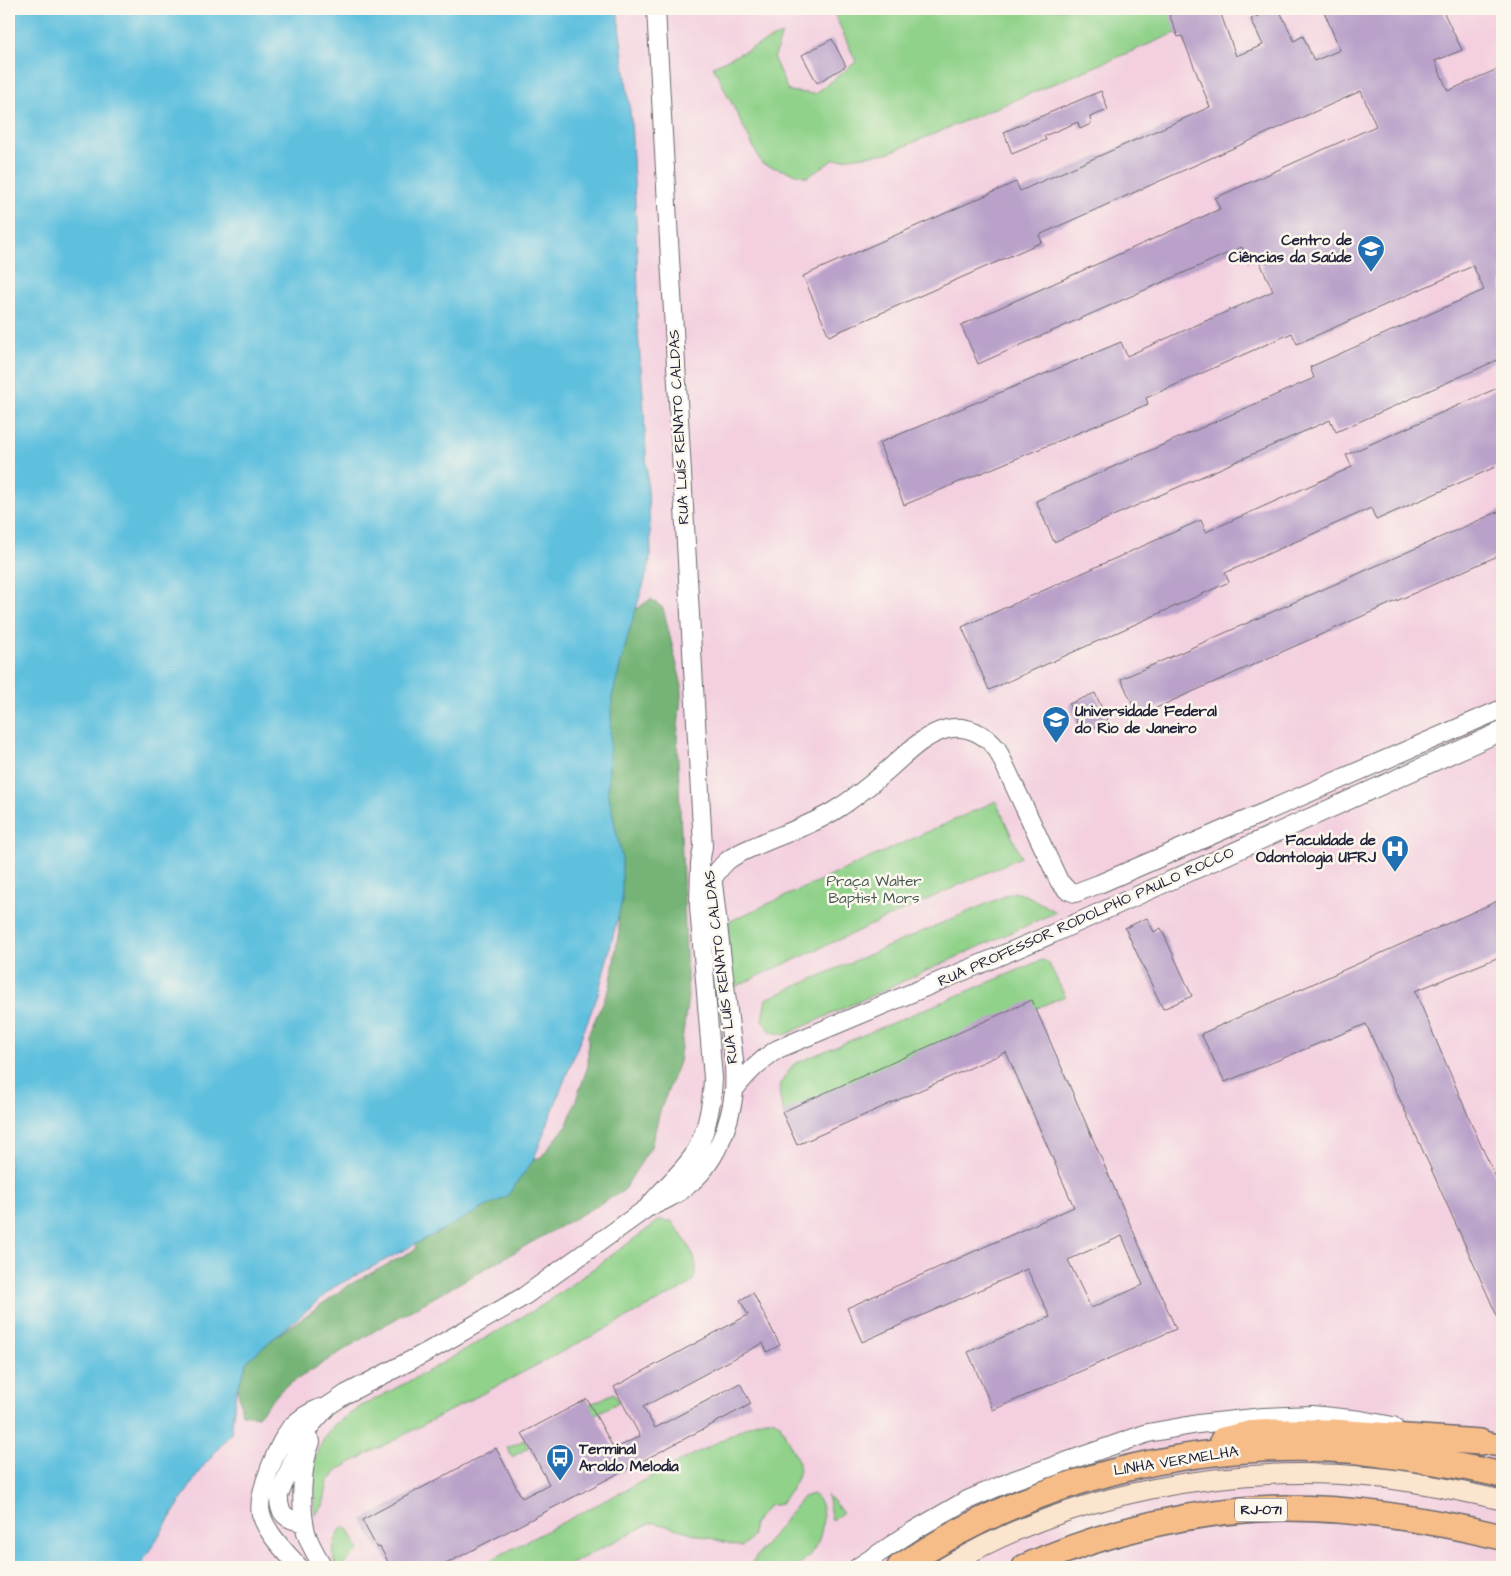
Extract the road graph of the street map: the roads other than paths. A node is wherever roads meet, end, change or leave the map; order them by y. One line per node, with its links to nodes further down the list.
1 (656, 9): 4 (street, RUA LUÍS RENATO CALDAS)
2 (1502, 709): 5 (street, RUA PROFESSOR RODOLPHO PAULO ROCCO)
3 (1502, 731): 7 (street, RUA PROFESSOR RODOLPHO PAULO ROCCO)
4 (703, 846): 5 (street, RUA LUÍS RENATO CALDAS); 6 (street, RUA LUÍS RENATO CALDAS)
5 (713, 877): 6 (street); 7 (street, RUA LUÍS RENATO CALDAS)
6 (698, 907): 8 (street, RUA LUÍS RENATO CALDAS)
7 (734, 1090): 8 (street)
8 (647, 1208): 9 (street)
9 (328, 1406): 14 (street); 14 (street); 16 (street)
10 (1491, 1444): 11 (highway); 18 (street)
11 (1149, 1463): 12 (highway, LINHA VERMELHA); 19 (highway, LINHA VERMELHA)
12 (1502, 1475)
13 (1502, 1500): 20 (main road, LINHA VERMELHA)
14 (304, 1522): 17 (street)
15 (1502, 1537): 21 (highway, RJ-071)
16 (299, 1567)
17 (323, 1567)
18 (858, 1567)
19 (900, 1567)
20 (945, 1567)
21 (1025, 1567)

